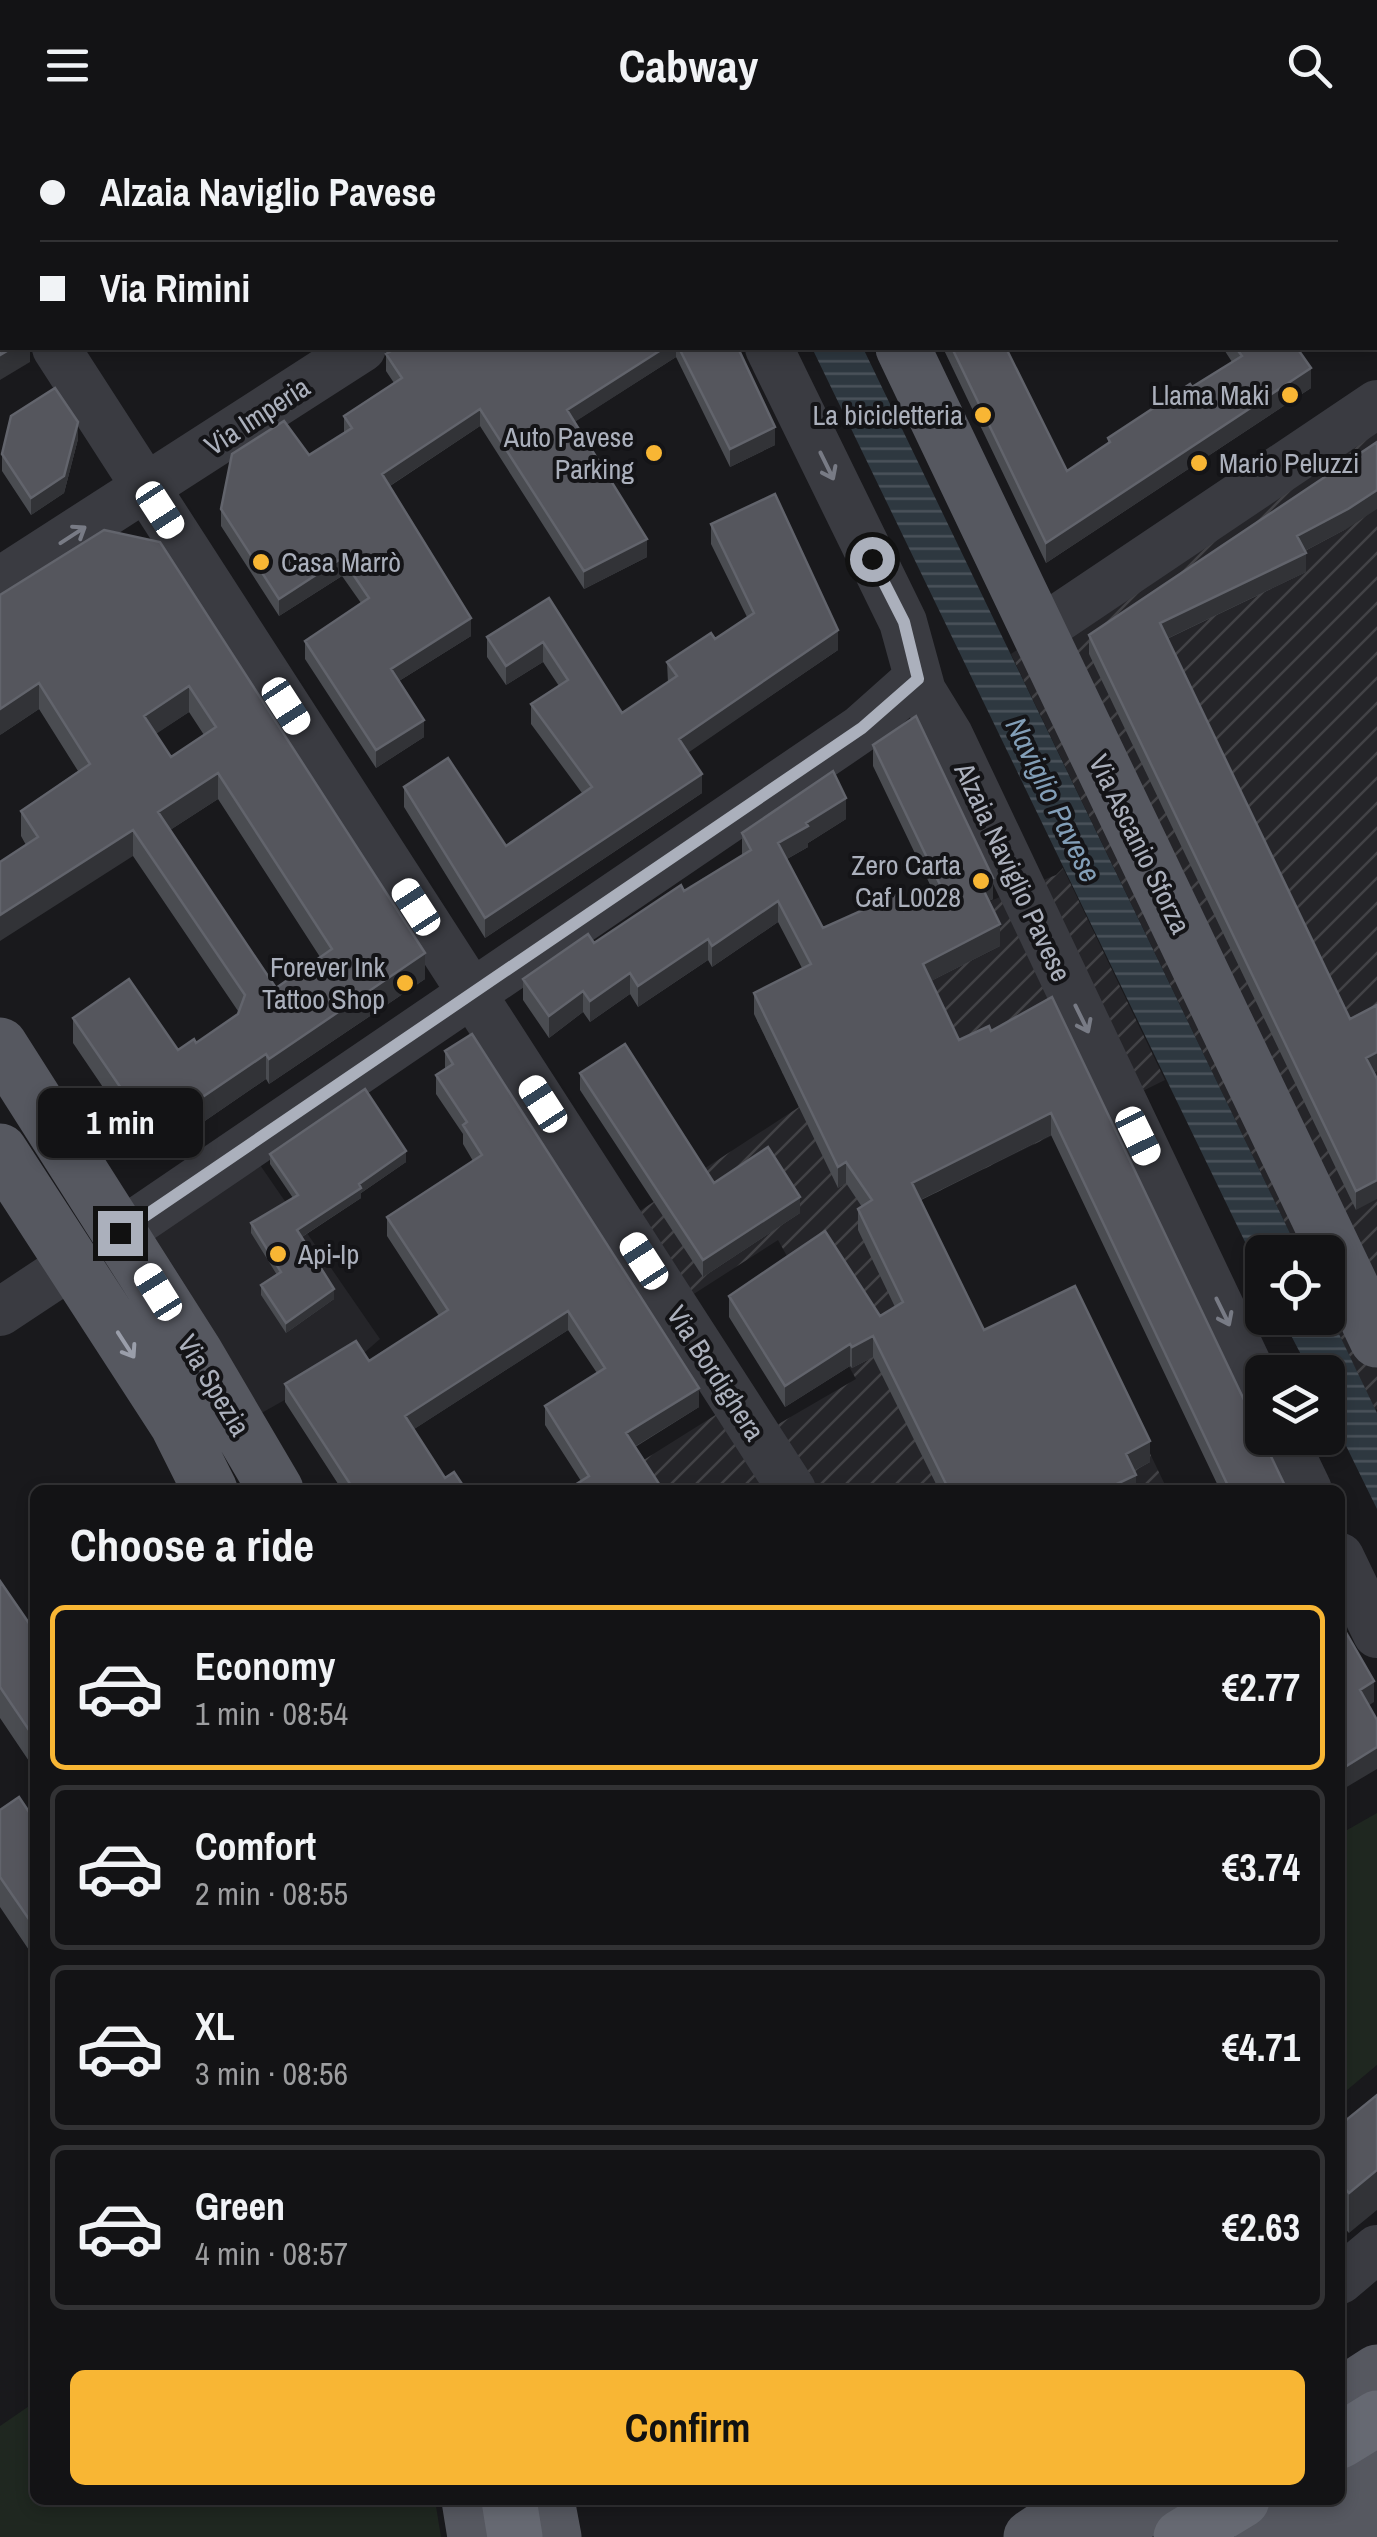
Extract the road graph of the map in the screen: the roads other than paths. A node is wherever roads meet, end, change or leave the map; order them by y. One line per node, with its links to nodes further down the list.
1 (57, 350): 6 (street, Via Bordighera)
2 (359, 350): 6 (street, Via Imperia)
3 (770, 350): 9 (street, Alzaia Naviglio Pavese, one-way to 9)
4 (903, 350): 8 (main road, Via Ascanio Sforza)
5 (1377, 404): 8 (street)
6 (145, 488): 7 (street, Via Imperia, one-way to 6); 10 (street, Via Bordighera)
7 (0, 581)
8 (1039, 631): 16 (main road, Via Ascanio Sforza)
9 (918, 679): 10 (street); 17 (street, Alzaia Naviglio Pavese, one-way to 17)
10 (472, 994): 13 (street); 21 (street, Via Bordighera)
11 (0, 1045): 13 (main road, Via Spezia)
12 (0, 1151): 14 (main road, Via Spezia)
13 (120, 1233): 14 (street); 20 (main road, Via Spezia)
14 (74, 1263): 15 (street); 19 (main road, Via Spezia, one-way to 19)
15 (0, 1312)
16 (1377, 1340)
17 (1245, 1359)
18 (1291, 1455): 22 (street)
19 (208, 1485)
20 (274, 1485)
21 (789, 1485)
22 (1306, 1485)
23 (1345, 1567): 24 (street)
24 (1377, 1634)
25 (1377, 2341): 26 (main road)
26 (1345, 2359)
27 (1377, 2372): 28 (main road)
28 (1345, 2393)
29 (1377, 2418): 30 (highway)
30 (1345, 2438)
31 (1377, 2469): 32 (main road)
32 (1345, 2488)
33 (469, 2505): 41 (main road)
34 (509, 2505): 42 (highway)
35 (549, 2505): 43 (main road)
36 (1079, 2505): 44 (main road)
37 (1152, 2505): 45 (main road)
38 (1234, 2505): 46 (highway)
39 (1316, 2505): 47 (main road)
40 (1377, 2513): 48 (main road)
41 (475, 2537)
42 (515, 2537)
43 (554, 2537)
44 (1031, 2537)
45 (1097, 2537)
46 (1181, 2537)
47 (1262, 2537)
48 (1338, 2537)

